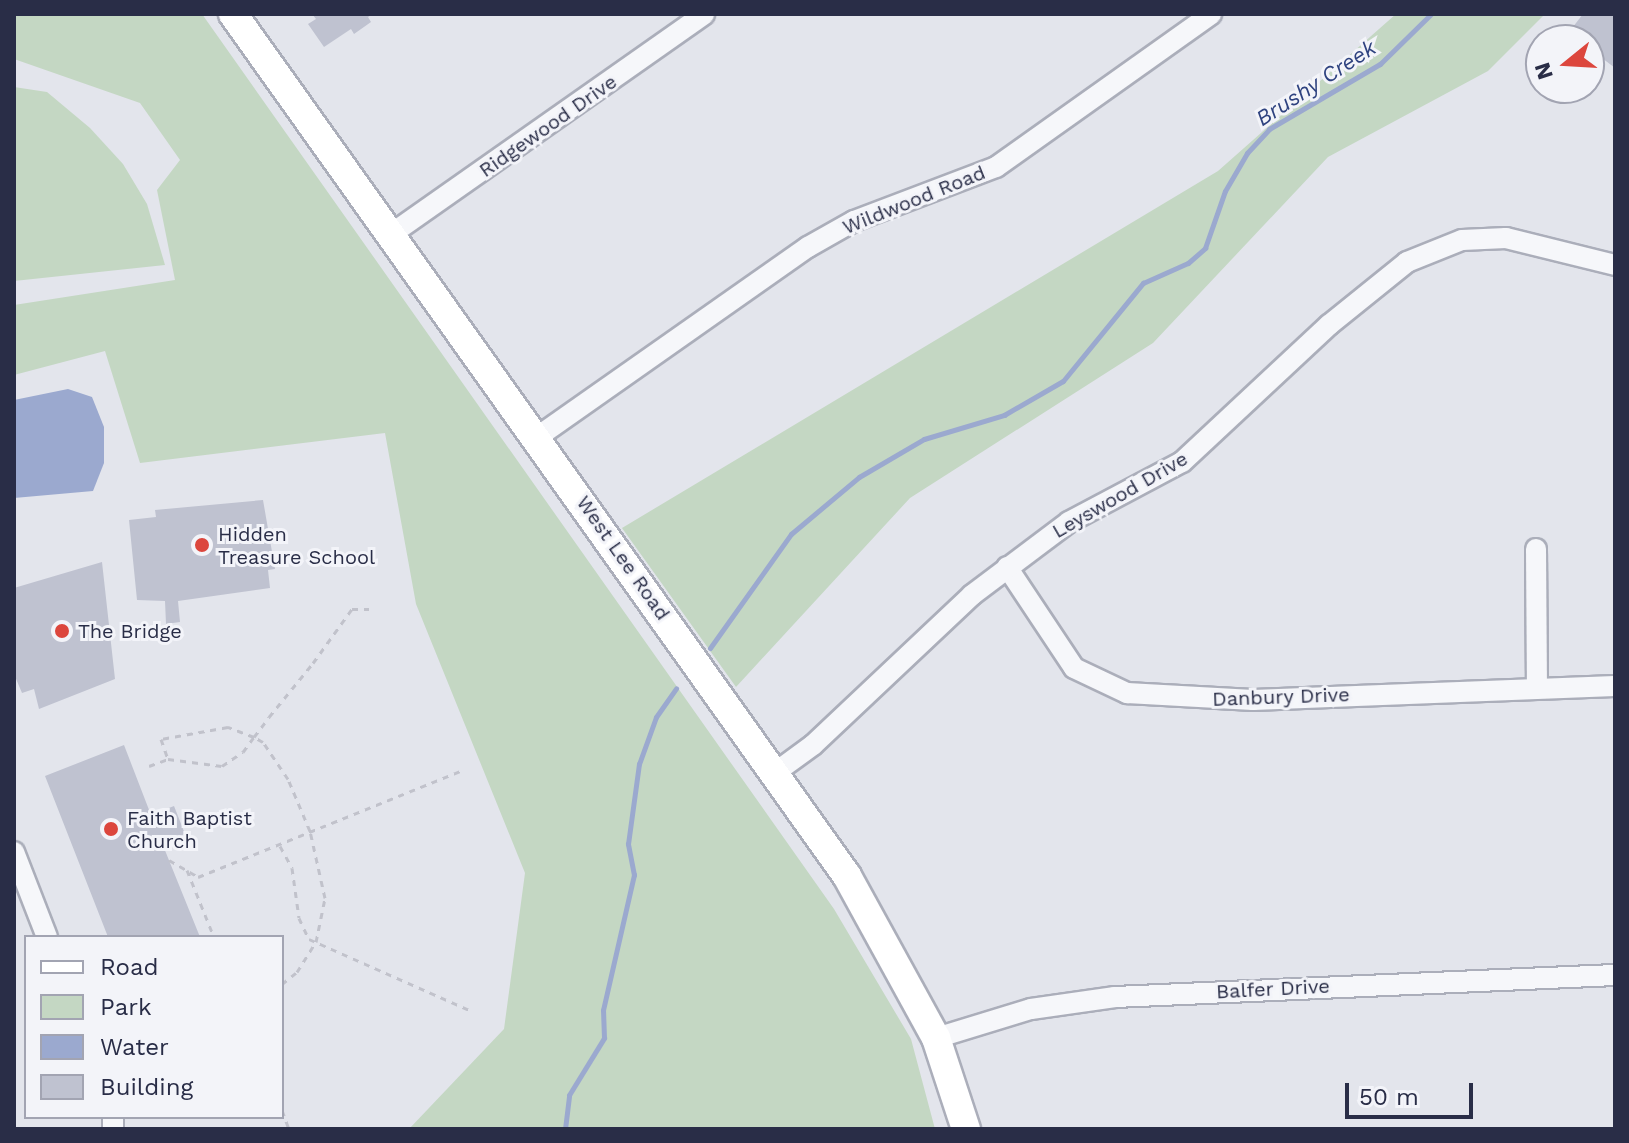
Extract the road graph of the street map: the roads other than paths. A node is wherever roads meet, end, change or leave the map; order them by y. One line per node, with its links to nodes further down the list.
1 (704, 14): 4 (street, Ridgewood Drive)
2 (1211, 14): 6 (street, Wildwood Road)
3 (241, 17): 4 (street, West Lee Road)
4 (390, 235): 6 (street, West Lee Road)
5 (1615, 265): 8 (street, Leyswood Drive)
6 (536, 438): 11 (street, West Lee Road)
7 (1536, 549): 10 (street)
8 (1007, 567): 10 (street, Danbury Drive); 11 (street, Leyswood Drive)
9 (1615, 686): 10 (street, Danbury Drive)
10 (1537, 688)
11 (776, 772): 16 (street, West Lee Road)
12 (14, 852): 13 (street)
13 (21, 892): 14 (street)
14 (46, 935)
15 (1615, 975): 16 (street, Balfer Drive)
16 (936, 1038): 17 (street, West Lee Road)
17 (966, 1129)

